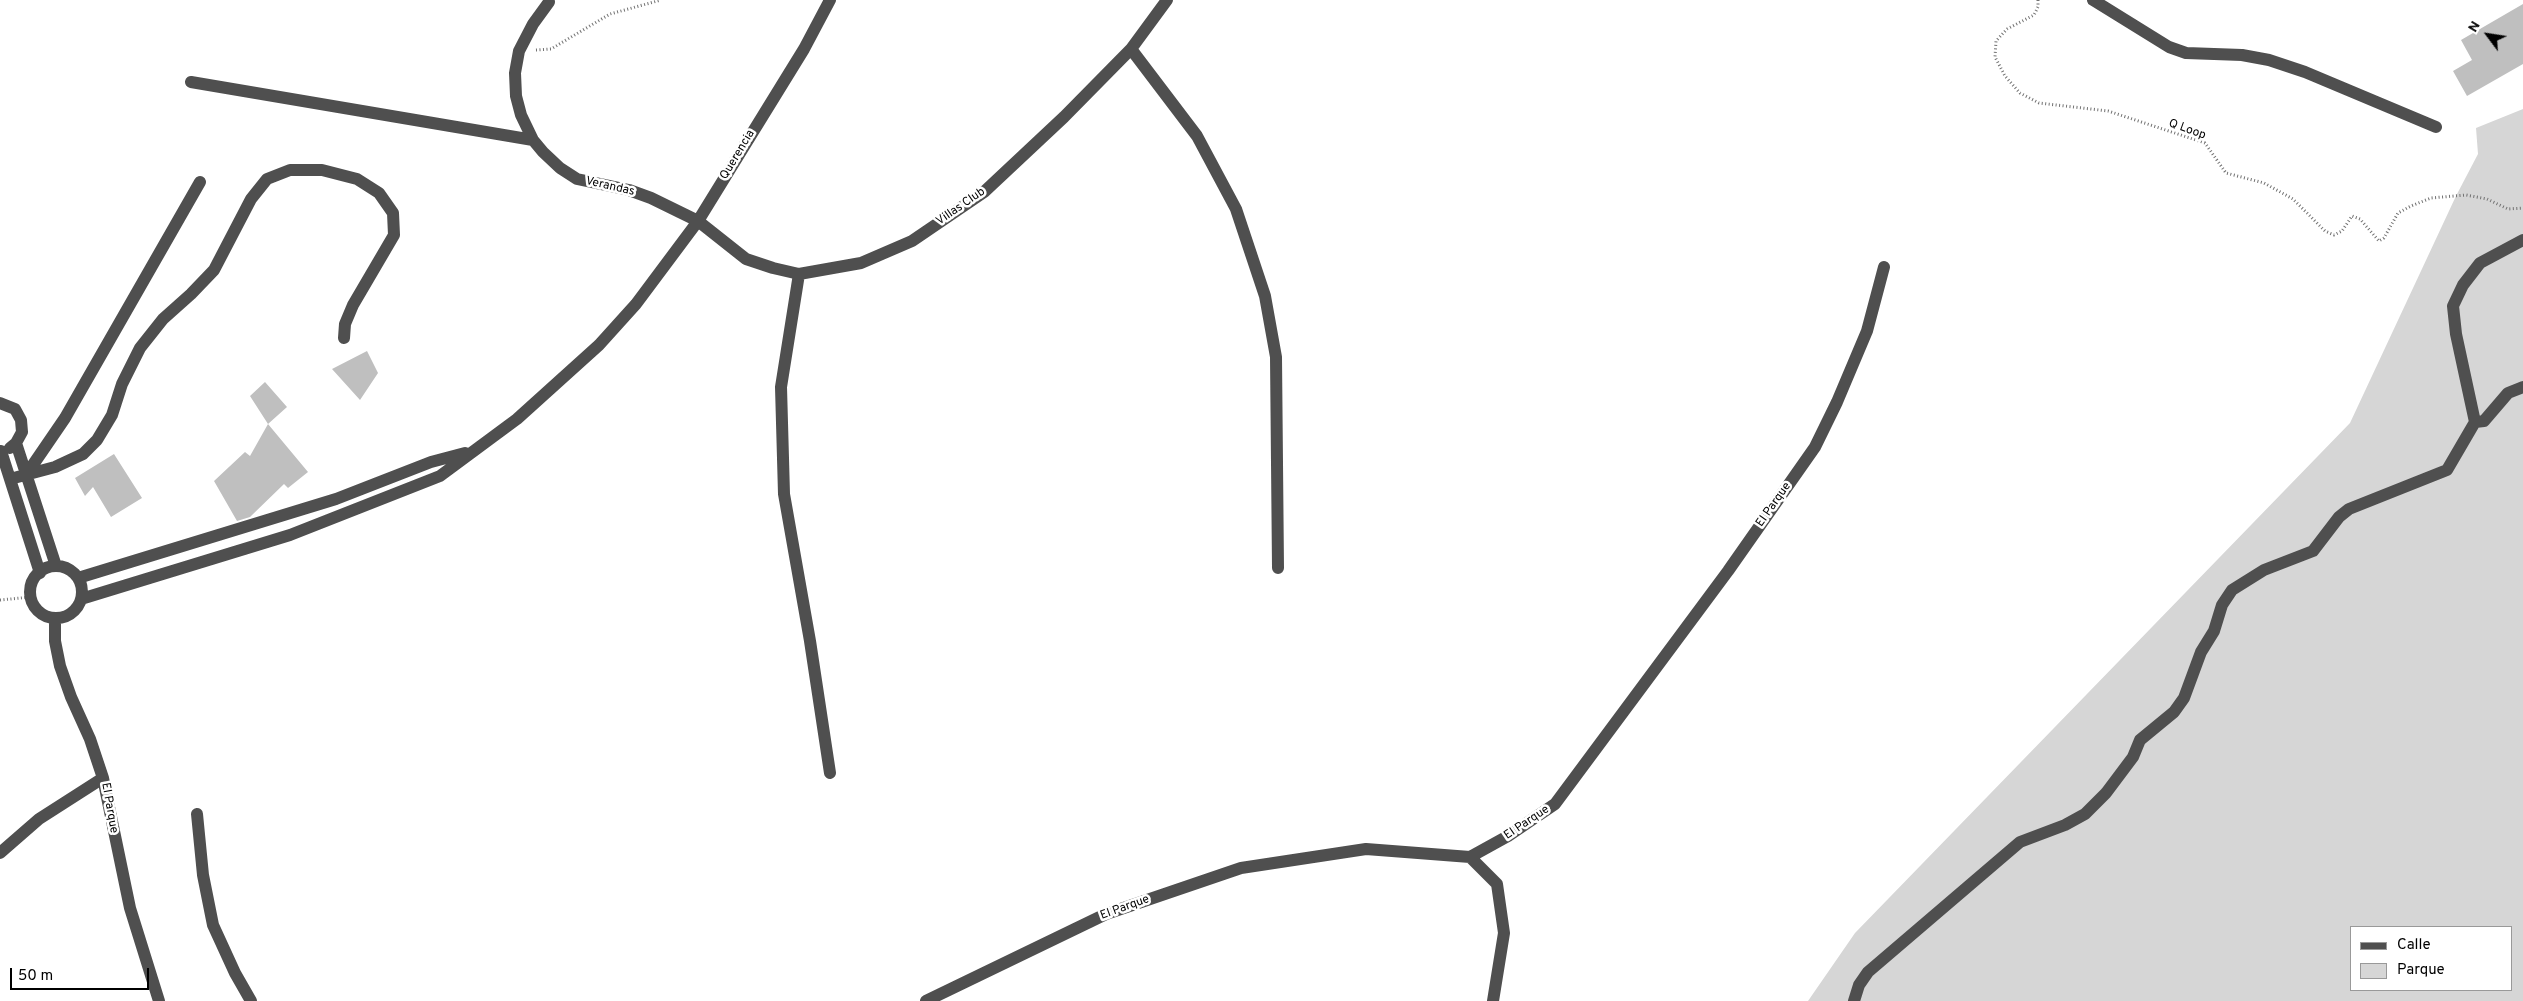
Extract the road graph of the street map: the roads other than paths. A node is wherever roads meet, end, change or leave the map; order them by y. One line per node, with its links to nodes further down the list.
1 (830, 0): 10 (street, Querencia)
2 (1167, 0): 5 (street, Villas Club)
3 (2093, 0): 7 (street)
4 (549, 2): 8 (street, Verandas)
5 (1131, 48): 13 (street, Villas Club); 24 (street)
6 (192, 82): 8 (street)
7 (2436, 127)
8 (533, 140): 10 (street, Verandas)
9 (200, 182): 21 (street)
10 (698, 221): 13 (street, Villas Club); 20 (street, Querencia)
11 (2523, 240): 17 (street)
12 (1884, 267): 33 (street, El Parque)
13 (799, 274): 29 (street)
14 (344, 338): 21 (street)
15 (2523, 387): 17 (street)
16 (0, 403): 18 (street)
17 (2475, 422): 38 (street)
18 (16, 443): 19 (street); 21 (street)
19 (1, 451): 22 (street)
20 (470, 452): 26 (street); 27 (street, Querencia)
21 (26, 475): 22 (street); 23 (street)
22 (10, 479): 25 (street)
23 (56, 566): 25 (street); 26 (street)
24 (1278, 568)
25 (40, 573): 28 (street)
26 (78, 578): 27 (street)
27 (81, 599): 28 (street)
28 (55, 618): 30 (street, El Parque)
29 (830, 773)
30 (103, 778): 32 (street); 34 (street, El Parque)
31 (197, 814): 35 (street)
32 (0, 853)
33 (1470, 857): 36 (street, El Parque); 37 (street)
34 (159, 1001)
35 (251, 1001)
36 (926, 1001)
37 (1493, 1001)
38 (1854, 1001)

